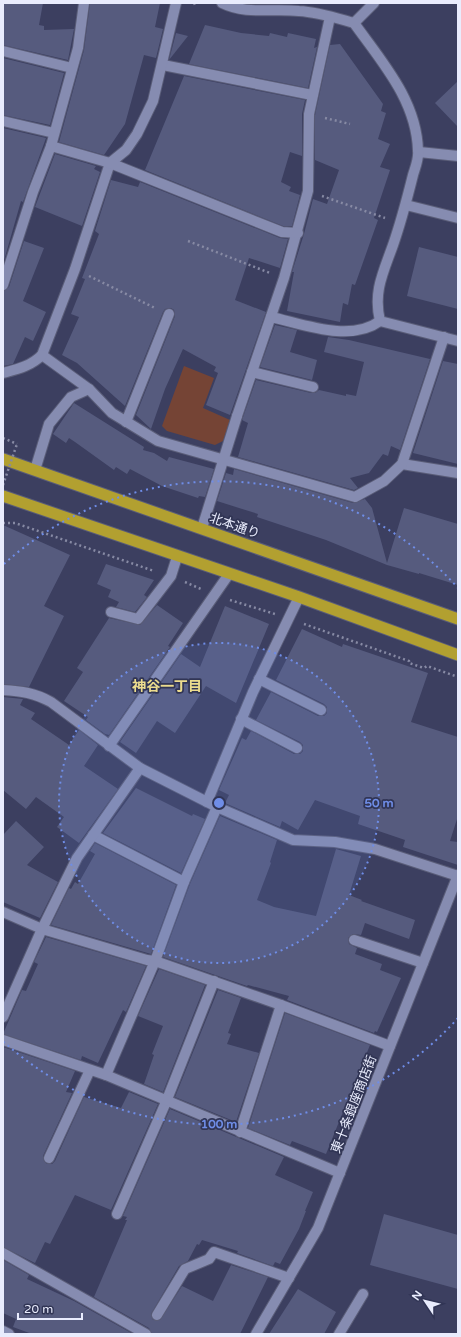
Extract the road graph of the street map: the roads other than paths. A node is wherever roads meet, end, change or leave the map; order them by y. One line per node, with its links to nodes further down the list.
1 (84, 3): 9 (street)
2 (176, 3): 8 (street)
3 (222, 3): 5 (street)
4 (374, 3): 6 (street)
5 (330, 17): 6 (street); 10 (street)
6 (354, 23): 14 (street)
7 (3, 51): 9 (street)
8 (163, 65): 10 (street); 16 (street)
9 (72, 68): 12 (street)
10 (312, 95): 19 (street)
11 (3, 121): 12 (street)
12 (54, 133): 13 (street)
13 (51, 146): 16 (street); 20 (street)
14 (418, 152): 15 (street); 17 (street)
15 (458, 156)
16 (110, 163): 19 (street); 26 (street)
17 (406, 205): 18 (street); 23 (street)
18 (458, 218)
19 (298, 233): 22 (street)
20 (3, 284)
21 (169, 314): 31 (street)
22 (270, 317): 23 (street); 27 (street)
23 (380, 321): 24 (street)
24 (444, 337): 25 (street); 34 (street)
25 (458, 341)
26 (42, 355): 28 (street); 30 (street)
27 (252, 372): 29 (street); 33 (street)
28 (3, 373)
29 (313, 387)
30 (89, 389): 31 (street); 35 (street)
31 (126, 422): 33 (street)
32 (3, 459): 35 (highway, 北本通り)
33 (222, 460): 34 (street); 38 (street)
34 (402, 464): 36 (street)
35 (35, 470): 38 (highway, 北本通り)
36 (458, 473)
37 (3, 496): 39 (highway)
38 (202, 528): 43 (highway, 北本通り)
39 (177, 557): 40 (highway); 42 (street)
40 (229, 574): 41 (highway); 49 (street)
41 (299, 598): 44 (highway); 45 (street)
42 (111, 612)
43 (458, 619)
44 (458, 655)
45 (259, 679): 47 (street); 48 (street)
46 (3, 690): 49 (street)
47 (321, 710)
48 (241, 719): 50 (street); 52 (street)
49 (109, 746): 51 (street)
50 (297, 748)
51 (140, 768): 52 (street); 54 (street)
52 (207, 802): 53 (street)
53 (217, 807): 55 (street); 56 (street)
54 (93, 836): 56 (street); 58 (street)
55 (458, 876): 61 (street, 東十条銀座商店街)
56 (184, 882): 60 (street)
57 (3, 912): 58 (street)
58 (42, 929): 60 (street); 64 (street)
59 (354, 940): 61 (street)
60 (155, 961): 62 (street); 68 (street)
61 (422, 963): 66 (street, 東十条銀座商店街)
62 (214, 981): 63 (street); 69 (street)
63 (281, 1005): 66 (street); 70 (street)
64 (3, 1017)
65 (3, 1040): 67 (street)
66 (390, 1046): 72 (street, 東十条銀座商店街)
67 (90, 1070): 68 (street); 71 (street)
68 (106, 1075): 69 (street)
69 (166, 1102): 70 (street); 73 (street)
70 (240, 1132): 72 (street)
71 (49, 1158)
72 (340, 1173): 75 (street, 東十条銀座商店街)
73 (117, 1214)
74 (3, 1253): 80 (street)
75 (289, 1278): 77 (street); 81 (street, 東十条銀座商店街)
76 (362, 1294): 82 (street)
77 (157, 1315)
78 (3, 1331): 79 (street)
79 (9, 1334)
80 (146, 1334)
81 (256, 1334)
82 (338, 1334)

